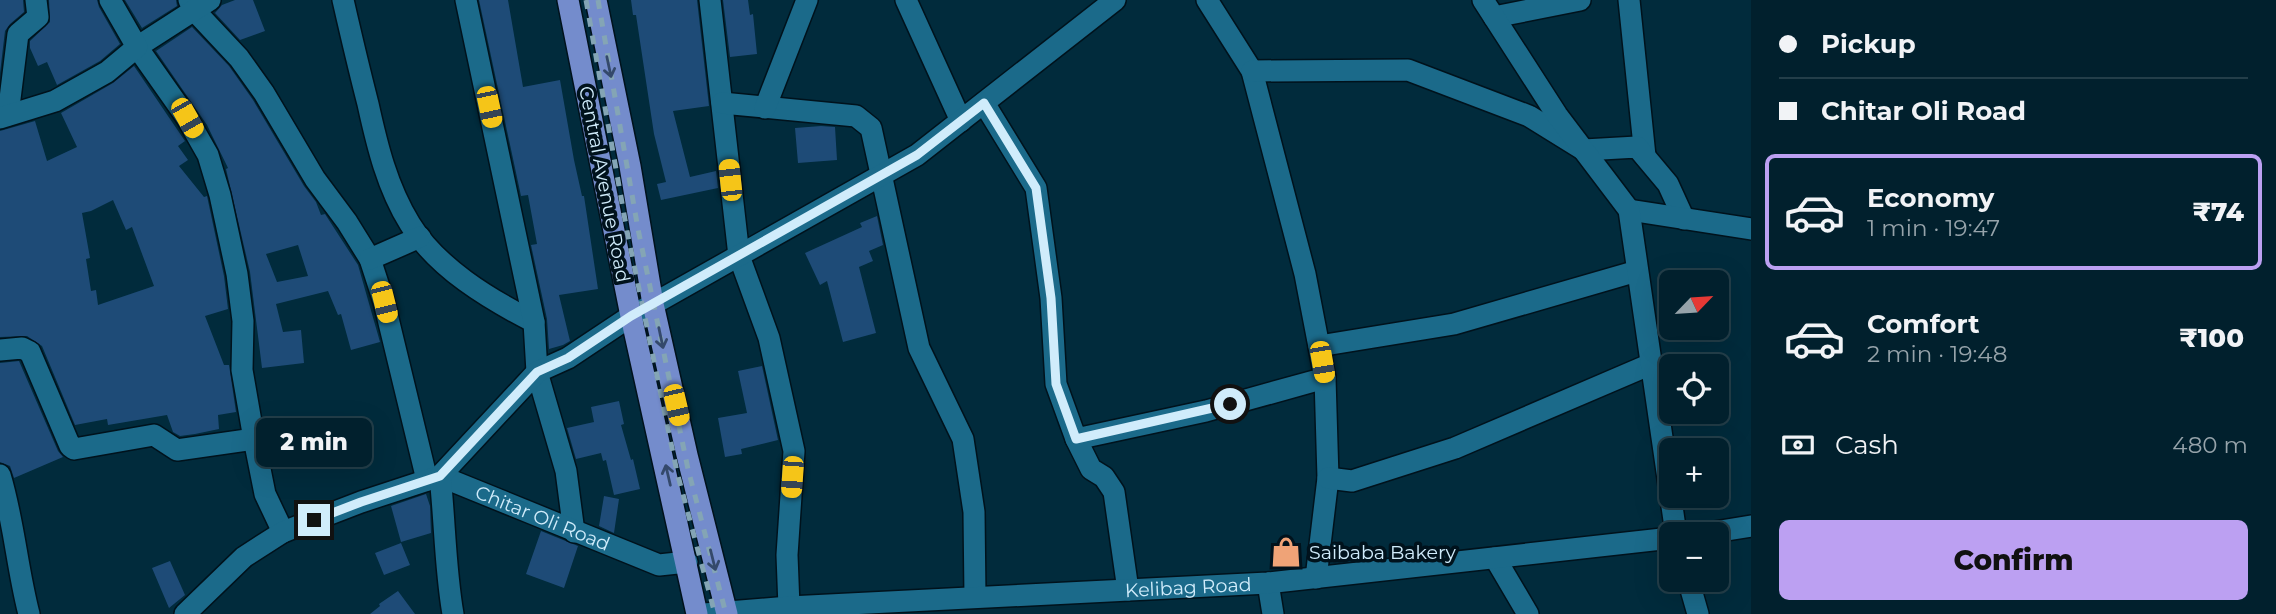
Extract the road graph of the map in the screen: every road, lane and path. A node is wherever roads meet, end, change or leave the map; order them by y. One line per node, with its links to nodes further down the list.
1 (36, 0): 21 (street)
2 (110, 0): 16 (street)
3 (343, 0): 29 (street)
4 (466, 0): 35 (street)
5 (568, 0): 34 (main road, Central Avenue Road)
6 (596, 0): 33 (main road, one-way to 33)
7 (710, 0): 18 (street)
8 (807, 0): 20 (street)
9 (906, 0): 22 (street)
10 (1115, 0): 19 (street)
11 (1207, 0): 17 (street)
12 (1580, 0): 15 (street)
13 (1629, 0): 24 (street)
14 (198, 3): 16 (street); 31 (street)
15 (1488, 8): 23 (street)
16 (137, 47): 21 (street); 41 (street)
17 (1252, 71): 23 (street); 36 (street)
18 (722, 103): 20 (street); 30 (street)
19 (984, 103): 22 (street); 42 (street)
20 (765, 108): 25 (street)
21 (4, 116)
22 (961, 121): 25 (street)
23 (1584, 150): 24 (street); 26 (street)
24 (1645, 156): 27 (street)
25 (882, 175): 30 (street); 58 (street)
26 (1629, 210): 27 (street); 32 (street)
27 (1684, 219): 28 (street)
28 (1751, 229)
29 (420, 237): 31 (street); 35 (street)
30 (739, 256): 33 (street); 59 (street)
31 (370, 259): 44 (street)
32 (1637, 271): 36 (street); 38 (street)
33 (653, 304): 34 (street); 61 (main road, one-way to 61)
34 (631, 316): 39 (street); 53 (main road, Central Avenue Road, one-way to 34)
35 (534, 322): 39 (street)
36 (1319, 345): 40 (street)
37 (0, 350): 41 (street)
38 (1651, 364): 45 (street); 46 (street)
39 (537, 372): 44 (street); 49 (street)
40 (1325, 378): 42 (street); 45 (street)
41 (254, 439): 50 (street)
42 (1076, 439): 56 (street)
43 (0, 475): 62 (street)
44 (434, 478): 49 (street, Chitar Oli Road); 50 (street); 64 (street)
45 (1328, 478): 54 (street)
46 (1674, 522)
47 (1751, 526): 48 (street)
48 (1729, 530)
49 (574, 532): 53 (street, Chitar Oli Road)
50 (283, 533): 63 (street)
51 (1659, 539): 52 (street, Kelibag Road)
52 (1495, 558): 54 (street, Kelibag Road); 68 (street)
53 (687, 562): 65 (main road, Central Avenue Road)
54 (1316, 578): 55 (street, Kelibag Road)
55 (1268, 583): 56 (street, Kelibag Road); 67 (street)
56 (1128, 590): 58 (street, Kelibag Road)
57 (1692, 592): 69 (street)
58 (975, 597): 60 (street, Kelibag Road)
59 (789, 607): 60 (street, Kelibag Road); 61 (street, Kelibag Road)
60 (824, 610)
61 (727, 613): 66 (street, Kelibag Road)
62 (29, 614)
63 (185, 614)
64 (453, 614)
65 (697, 614)
66 (704, 614)
67 (1273, 614)
68 (1528, 614)
69 (1698, 614)

